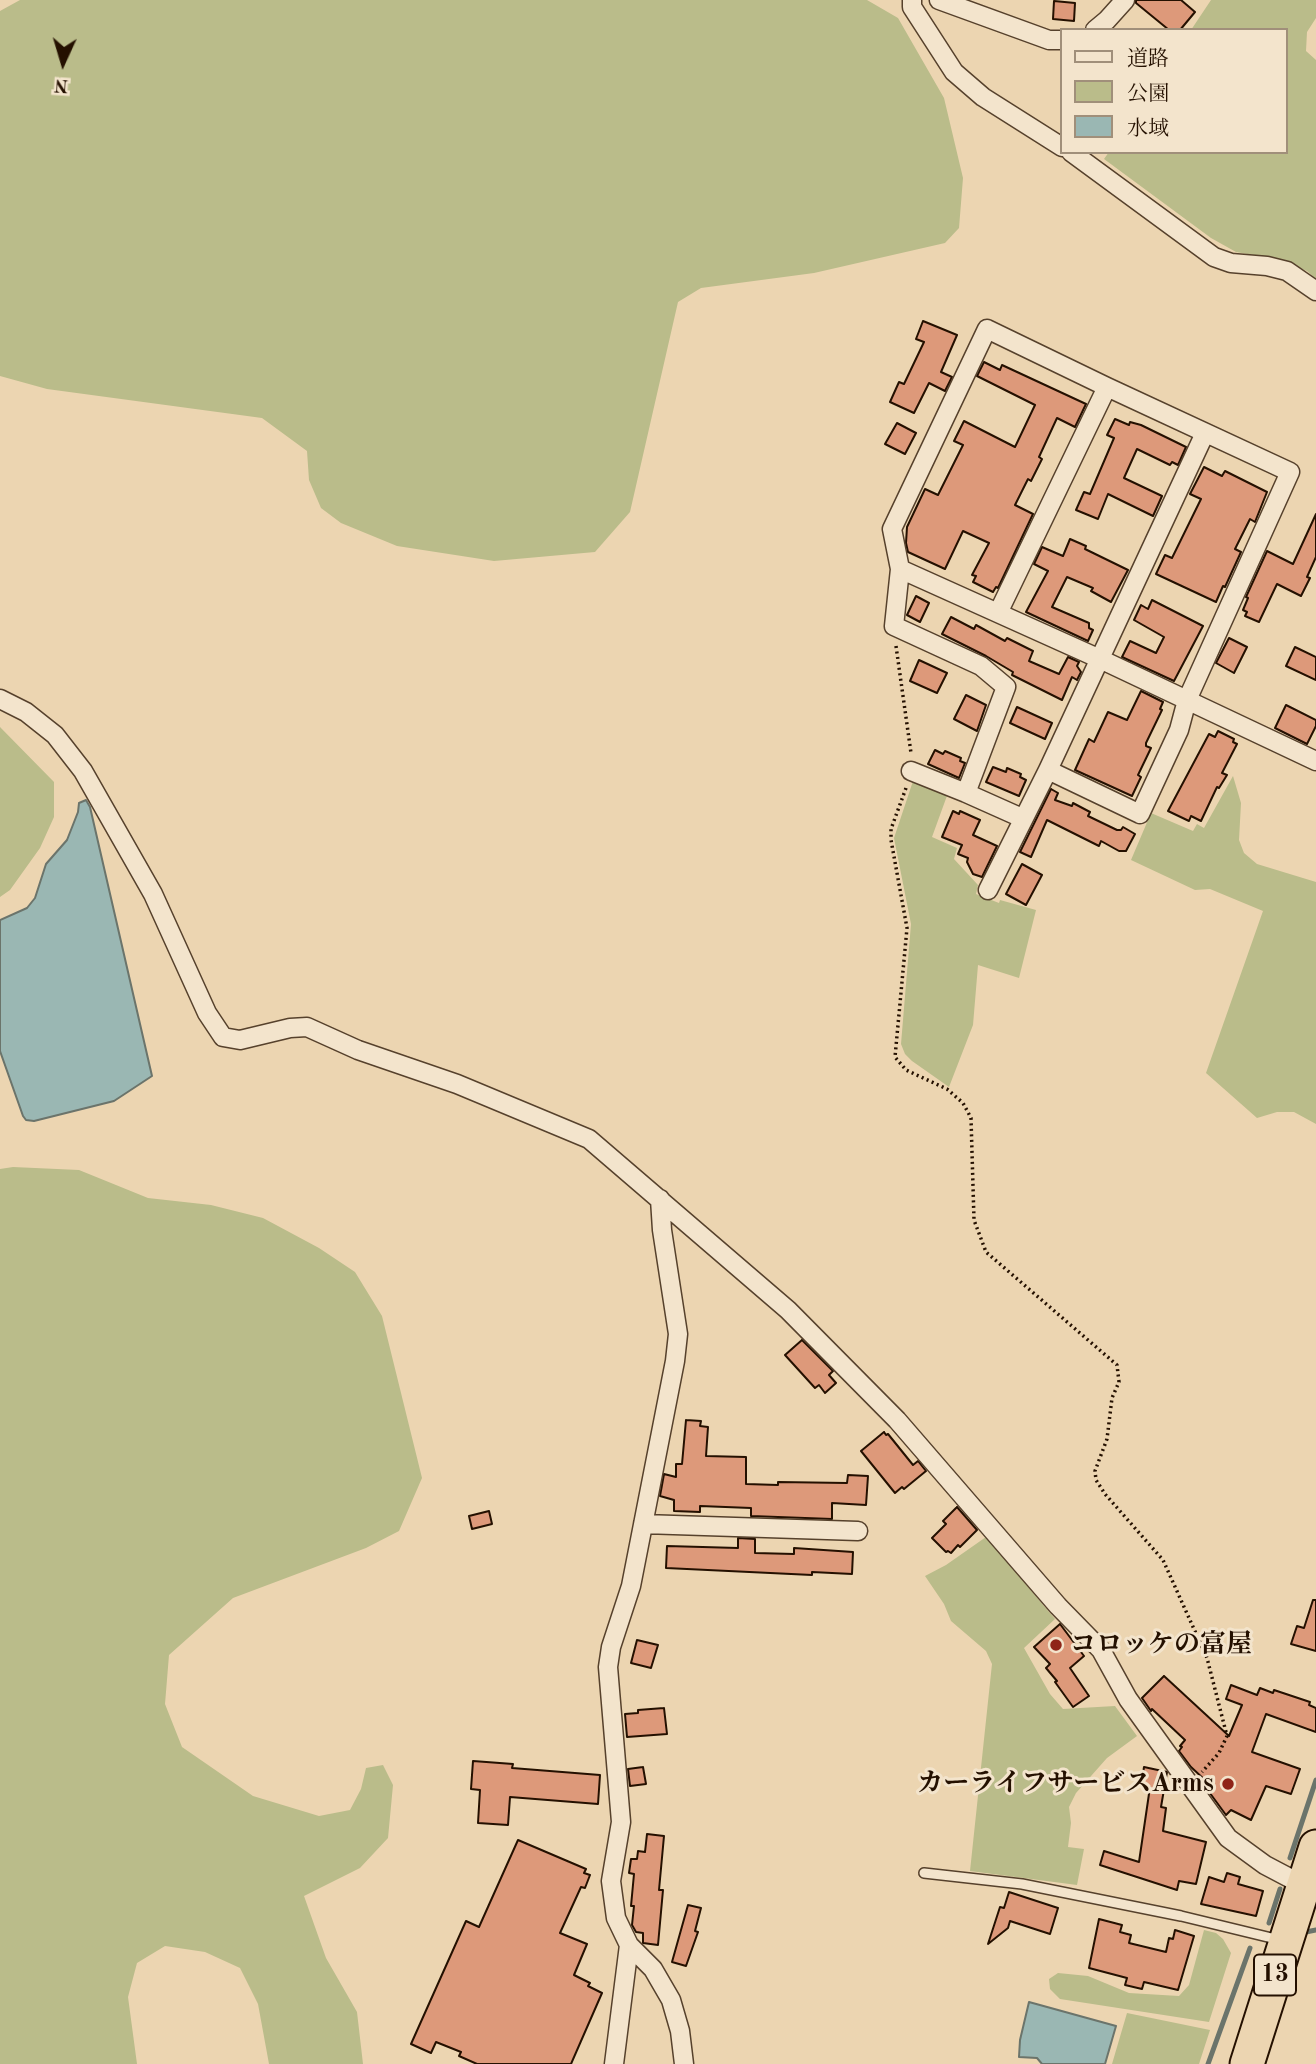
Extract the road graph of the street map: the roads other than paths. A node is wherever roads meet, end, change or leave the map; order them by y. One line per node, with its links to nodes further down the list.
1 (912, 0): 6 (street)
2 (939, 0): 5 (street)
3 (1125, 0): 4 (street)
4 (1097, 28)
5 (1060, 40)
6 (1060, 146)
7 (1074, 154): 8 (street)
8 (1316, 291)
9 (1107, 387): 10 (street); 11 (street); 12 (street)
10 (1205, 433): 13 (street); 15 (street)
11 (900, 569): 12 (street); 19 (street)
12 (998, 613): 13 (street)
13 (1100, 659): 15 (street); 17 (street)
14 (0, 699): 22 (street)
15 (1186, 699): 16 (street); 17 (street)
16 (1316, 760)
17 (1048, 770): 20 (street)
18 (911, 771): 19 (street)
19 (966, 793): 20 (street)
20 (1022, 818): 21 (street)
21 (988, 890)
22 (660, 1199): 23 (street); 27 (street)
23 (643, 1524): 24 (street); 29 (street)
24 (858, 1531)
25 (1316, 1847): 27 (highway, 13)
26 (924, 1873): 28 (lane)
27 (1303, 1885): 28 (highway, 13)
28 (1286, 1942): 32 (highway, 13)
29 (629, 1945): 30 (street); 31 (street)
30 (614, 2064)
31 (684, 2064)
32 (1247, 2064)

